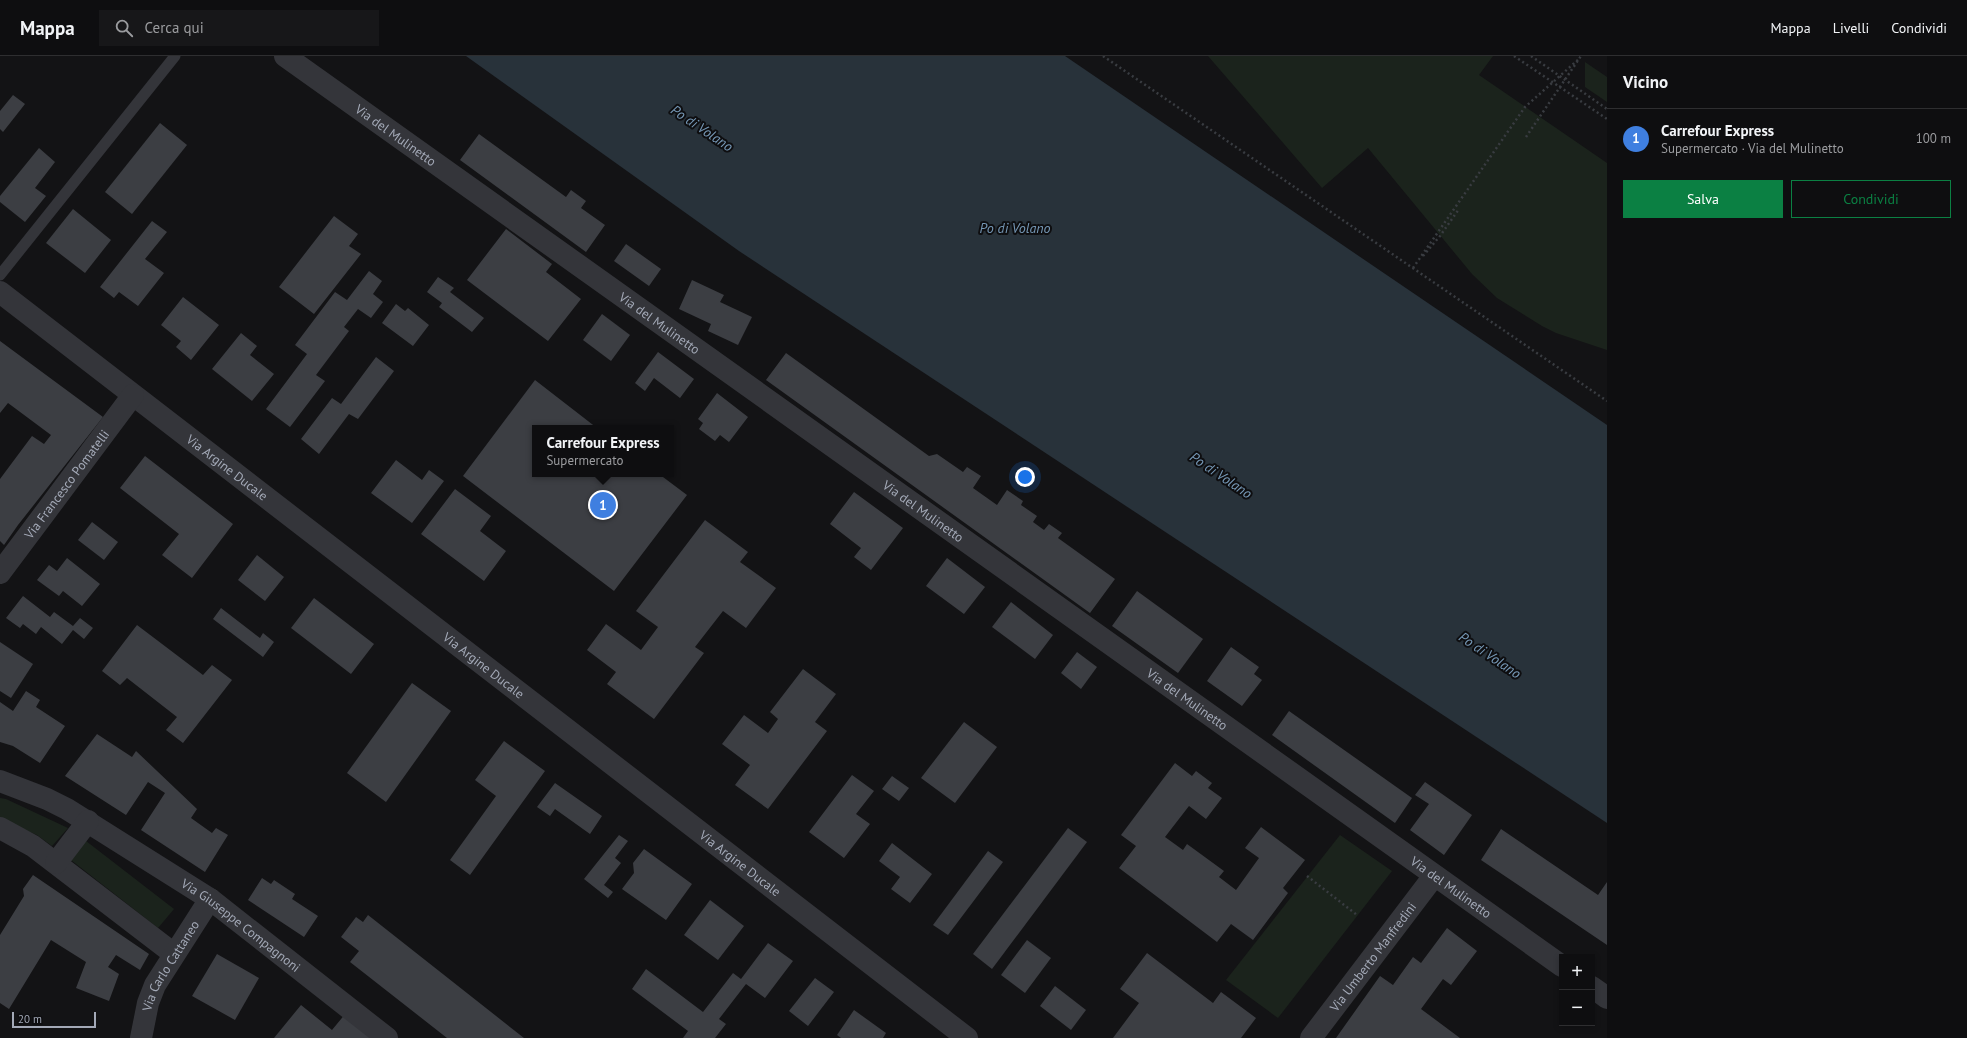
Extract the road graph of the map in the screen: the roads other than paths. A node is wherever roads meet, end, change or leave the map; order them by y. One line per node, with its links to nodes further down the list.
1 (175, 56): 3 (lane)
2 (285, 56): 11 (street, Via del Mulinetto)
3 (0, 275)
4 (0, 292): 5 (street, Via Argine Ducale)
5 (133, 395): 6 (street, Via Francesco Pomatelli); 19 (street, Via Argine Ducale)
6 (0, 573)
7 (0, 781): 8 (street, Via Giuseppe Compagnoni)
8 (88, 821): 10 (street); 12 (street, Via Giuseppe Compagnoni)
9 (0, 828): 10 (street)
10 (56, 863): 13 (street)
11 (1434, 876): 14 (street, Via del Mulinetto); 20 (street, Via Umberto Manfredini)
12 (210, 899): 13 (street, Via Carlo Cattaneo); 18 (street, Via Giuseppe Compagnoni)
13 (174, 954): 17 (street, Via Carlo Cattaneo)
14 (1559, 964)
15 (1595, 989): 16 (street)
16 (1607, 998)
17 (141, 1038)
18 (387, 1038)
19 (967, 1038)
20 (1311, 1038)

